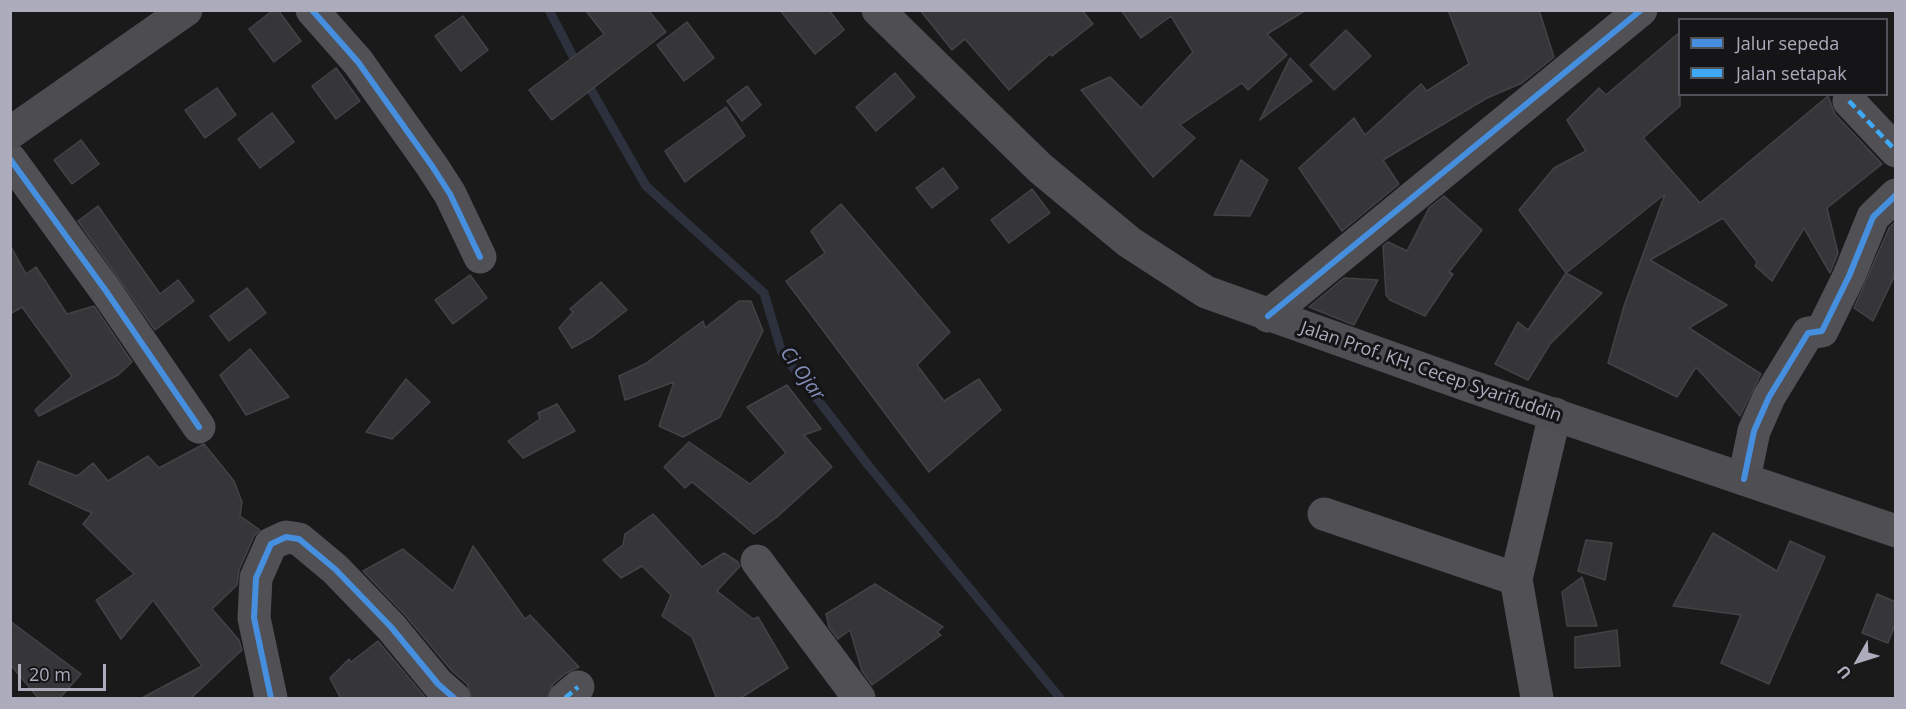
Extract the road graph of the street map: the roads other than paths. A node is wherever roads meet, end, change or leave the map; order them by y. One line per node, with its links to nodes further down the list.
1 (186, 10): 6 (main road)
2 (312, 10): 10 (street)
3 (878, 10): 11 (main road, Jalan Prof. KH. Cecep Syarifuddin)
4 (1641, 10): 11 (street)
5 (1849, 101): 7 (street)
6 (10, 133)
7 (1896, 151)
8 (10, 159): 13 (street)
9 (1896, 195): 14 (street)
10 (480, 257)
11 (1268, 316): 12 (main road, Jalan Prof. KH. Cecep Syarifuddin)
12 (1555, 414): 14 (main road, Jalan Prof. KH. Cecep Syarifuddin); 18 (street)
13 (199, 427)
14 (1744, 479): 16 (main road, Jalan Prof. KH. Cecep Syarifuddin)
15 (1324, 514): 18 (street)
16 (1896, 531)
17 (757, 561): 21 (street)
18 (1515, 579): 22 (street)
19 (271, 699): 20 (street)
20 (454, 699)
21 (859, 699)
22 (1537, 699)

